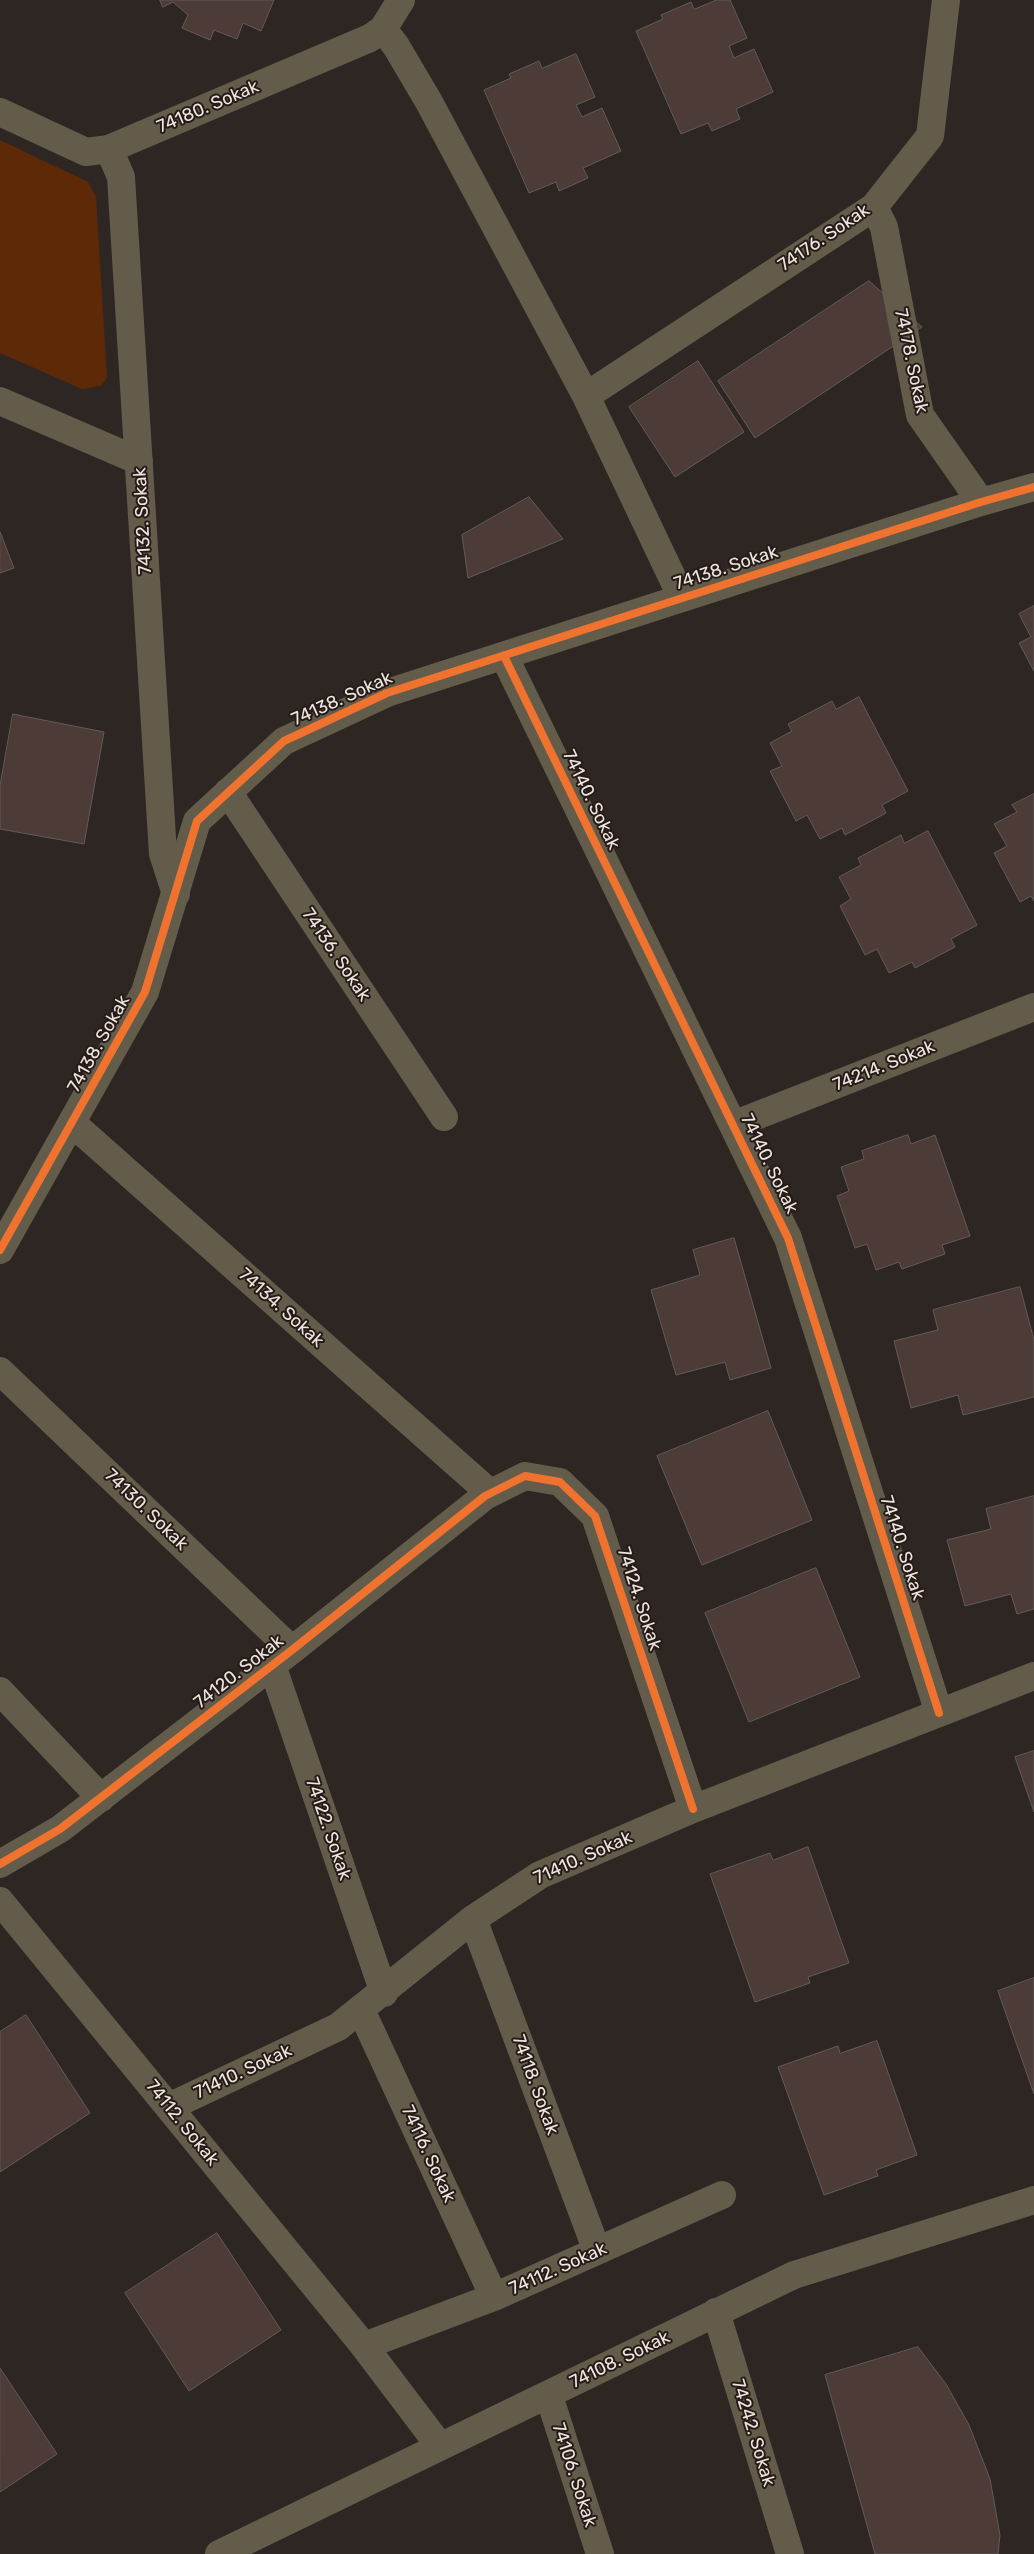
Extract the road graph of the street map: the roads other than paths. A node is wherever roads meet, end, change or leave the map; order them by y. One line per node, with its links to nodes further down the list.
1 (401, 0): 3 (street, 74180. Sokak)
2 (946, 0): 6 (street, 74176. Sokak)
3 (383, 29): 5 (street, 74180. Sokak); 7 (street)
4 (0, 112): 5 (street, 74180. Sokak)
5 (109, 149): 9 (street, 74132. Sokak)
6 (874, 206): 7 (street, 74176. Sokak); 11 (street, 74178. Sokak)
7 (586, 396): 12 (street)
8 (0, 401): 9 (street)
9 (139, 461): 15 (street, 74132. Sokak)
10 (1034, 487): 11 (street, 74138. Sokak)
11 (981, 502): 12 (street, 74138. Sokak)
12 (682, 598): 13 (street, 74138. Sokak)
13 (504, 656): 14 (street, 74138. Sokak); 19 (street, 74140. Sokak)
14 (228, 792): 15 (street, 74138. Sokak); 17 (street, 74136. Sokak)
15 (176, 894): 18 (street, 74138. Sokak)
16 (1034, 1007): 19 (street, 74214. Sokak)
17 (444, 1117)
18 (72, 1123): 20 (street, 74138. Sokak); 22 (street, 74134. Sokak)
19 (734, 1126): 26 (street, 74140. Sokak)
20 (0, 1250)
21 (0, 1371): 23 (street, 74130. Sokak)
22 (490, 1493): 23 (street, 74120. Sokak); 28 (street, 74124. Sokak)
23 (282, 1658): 27 (street, 74120. Sokak); 32 (street, 74122. Sokak)
24 (1034, 1676): 26 (street, 71410. Sokak)
25 (0, 1691): 27 (street)
26 (939, 1713): 28 (street, 71410. Sokak)
27 (101, 1798): 29 (street, 74120. Sokak)
28 (693, 1809): 31 (street, 71410. Sokak)
29 (0, 1864)
30 (0, 1901): 34 (street, 74112. Sokak)
31 (473, 1919): 32 (street, 71410. Sokak); 37 (street, 74118. Sokak)
32 (384, 1993): 33 (street, 71410. Sokak)
33 (361, 2010): 34 (street, 71410. Sokak); 38 (street, 74116. Sokak)
34 (169, 2107): 40 (street, 74112. Sokak)
35 (722, 2195): 37 (street, 74112. Sokak)
36 (1034, 2200): 39 (street, 74108. Sokak)
37 (597, 2251): 38 (street, 74112. Sokak)
38 (494, 2297): 40 (street, 74112. Sokak)
39 (716, 2312): 41 (street, 74108. Sokak); 45 (street, 74242. Sokak)
40 (364, 2346): 42 (street, 74112. Sokak)
41 (549, 2396): 42 (street, 74108. Sokak); 44 (street, 74106. Sokak)
42 (439, 2445): 43 (street, 74108. Sokak)
43 (219, 2554)
44 (600, 2554)
45 (790, 2554)

